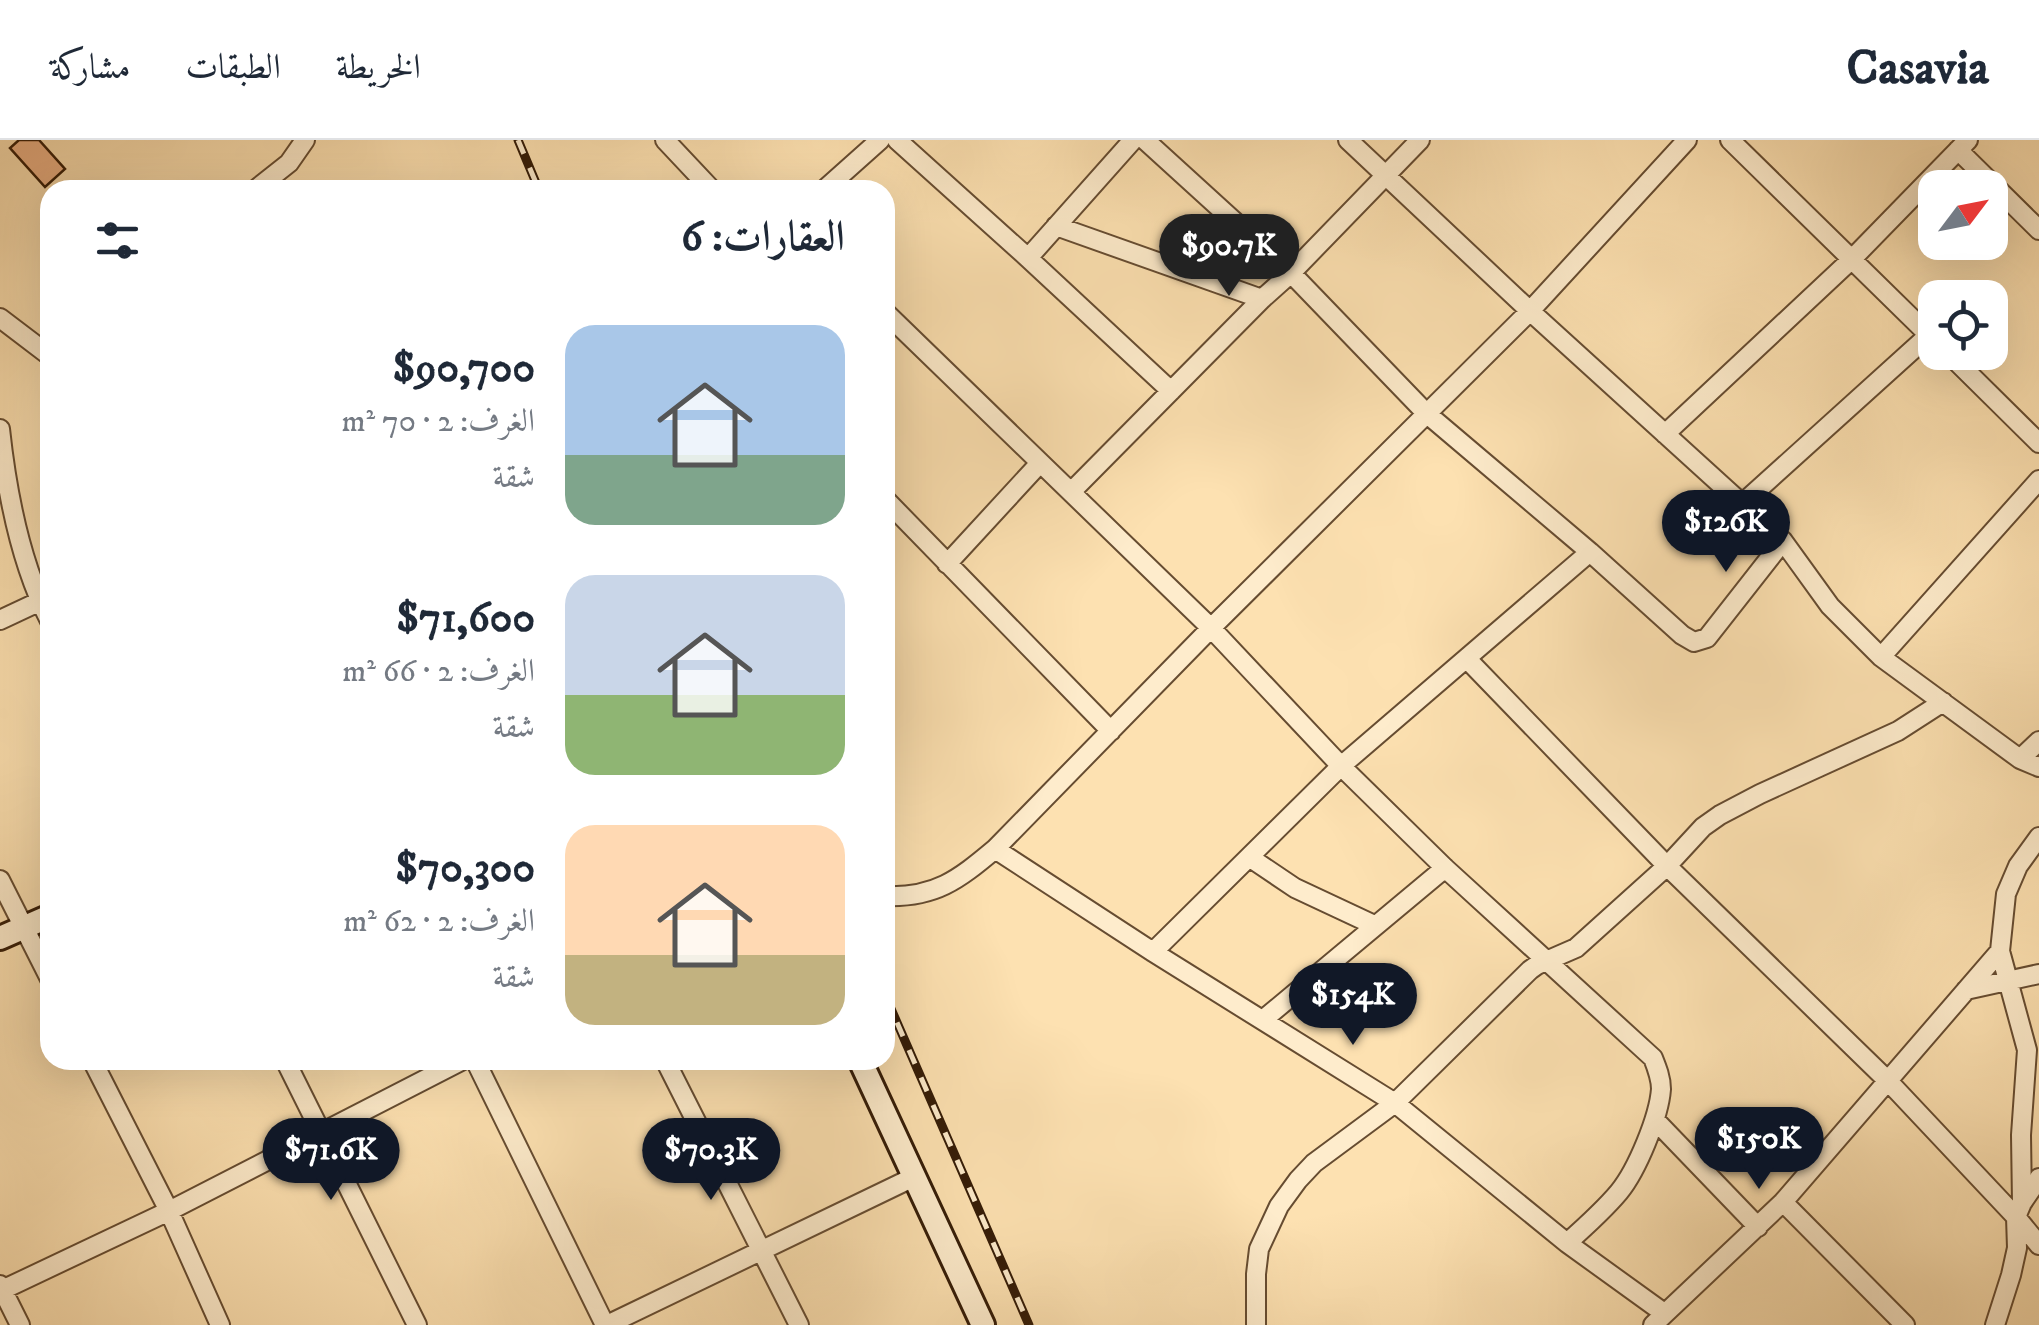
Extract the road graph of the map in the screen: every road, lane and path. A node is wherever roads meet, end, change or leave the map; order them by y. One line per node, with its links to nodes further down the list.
1 (304, 140): 13 (street)
2 (665, 140): 14 (street)
3 (880, 140): 15 (street)
4 (896, 140): 18 (street)
5 (1133, 140): 16 (street)
6 (1145, 140): 20 (street)
7 (1348, 140): 12 (street)
8 (1420, 140): 12 (street)
9 (1687, 140): 22 (street)
10 (1730, 140): 19 (street)
11 (1963, 145): 17 (street); 19 (street)
12 (1384, 176): 20 (street); 22 (street)
13 (268, 180)
14 (703, 180)
15 (835, 180)
16 (1056, 226): 18 (street); 21 (street)
17 (2039, 230)
18 (1028, 258): 29 (street)
19 (1852, 259): 25 (street); 32 (street)
20 (1291, 273): 21 (street); 30 (street)
21 (1262, 300): 29 (street)
22 (1530, 311): 30 (street); 32 (street)
23 (0, 318): 26 (street)
24 (895, 322): 34 (street)
25 (1918, 324)
26 (40, 344)
27 (1918, 350): 37 (street)
28 (1965, 370): 33 (street)
29 (1171, 391): 36 (street)
30 (1426, 413): 40 (street); 45 (street)
31 (0, 429): 42 (street)
32 (1666, 434): 37 (street)
33 (2039, 443)
34 (1040, 463): 36 (street); 41 (street)
35 (2039, 480): 46 (street)
36 (1072, 491): 45 (street)
37 (1742, 504): 39 (street)
38 (895, 509): 41 (street)
39 (1783, 540): 40 (street); 46 (street)
40 (1590, 552): 47 (street)
41 (948, 564): 49 (street)
42 (40, 587)
43 (40, 601): 44 (street)
44 (0, 620)
45 (1211, 628): 49 (street); 52 (street)
46 (1881, 656): 48 (street)
47 (1467, 659): 52 (street); 57 (street)
48 (1943, 702): 51 (street); 57 (street)
49 (1111, 731): 55 (street)
50 (2039, 741): 51 (street)
51 (2020, 759): 53 (street)
52 (1341, 766): 56 (street); 58 (street)
53 (2039, 767)
54 (2039, 838): 65 (street)
55 (995, 850): 60 (street); 66 (street)
56 (1249, 857): 62 (street); 66 (street)
57 (1666, 866): 67 (street); 79 (street)
58 (1445, 868): 62 (street); 67 (street)
59 (0, 880): 63 (street)
60 (895, 896)
61 (40, 920): 63 (main road)
62 (1374, 926): 72 (street)
63 (22, 928): 64 (main road); 68 (street)
64 (0, 938)
65 (2000, 951): 70 (street); 71 (street)
66 (1153, 952): 72 (street)
67 (1546, 960): 80 (street); 81 (street)
68 (40, 961)
69 (2039, 974): 70 (street)
70 (2006, 980): 71 (street); 86 (street)
71 (1965, 990): 79 (street)
72 (1264, 1020): 80 (street)
73 (97, 1070): 87 (street)
74 (290, 1070): 82 (street)
75 (443, 1070): 82 (street)
76 (479, 1070): 97 (street)
77 (670, 1070): 91 (street)
78 (865, 1070): 83 (main road)
79 (1888, 1081): 85 (street); 86 (street)
80 (1394, 1102): 89 (street); 100 (street)
81 (1655, 1120): 88 (street); 89 (street)
82 (322, 1132): 87 (street); 96 (street)
83 (914, 1177): 91 (street); 99 (main road)
84 (2039, 1178): 86 (street)
85 (1783, 1202): 88 (street); 101 (street)
86 (2019, 1210): 90 (street); 102 (street)
87 (170, 1211): 92 (street); 95 (street)
88 (1758, 1226): 93 (street)
89 (1568, 1243): 93 (street)
90 (2039, 1245)
91 (763, 1250): 97 (street); 98 (street)
92 (1, 1289): 94 (street)
93 (1659, 1319)
94 (20, 1325)
95 (220, 1325)
96 (416, 1325)
97 (606, 1325)
98 (799, 1325)
99 (984, 1325)
100 (1256, 1325)
101 (1905, 1325)
102 (1995, 1325)

